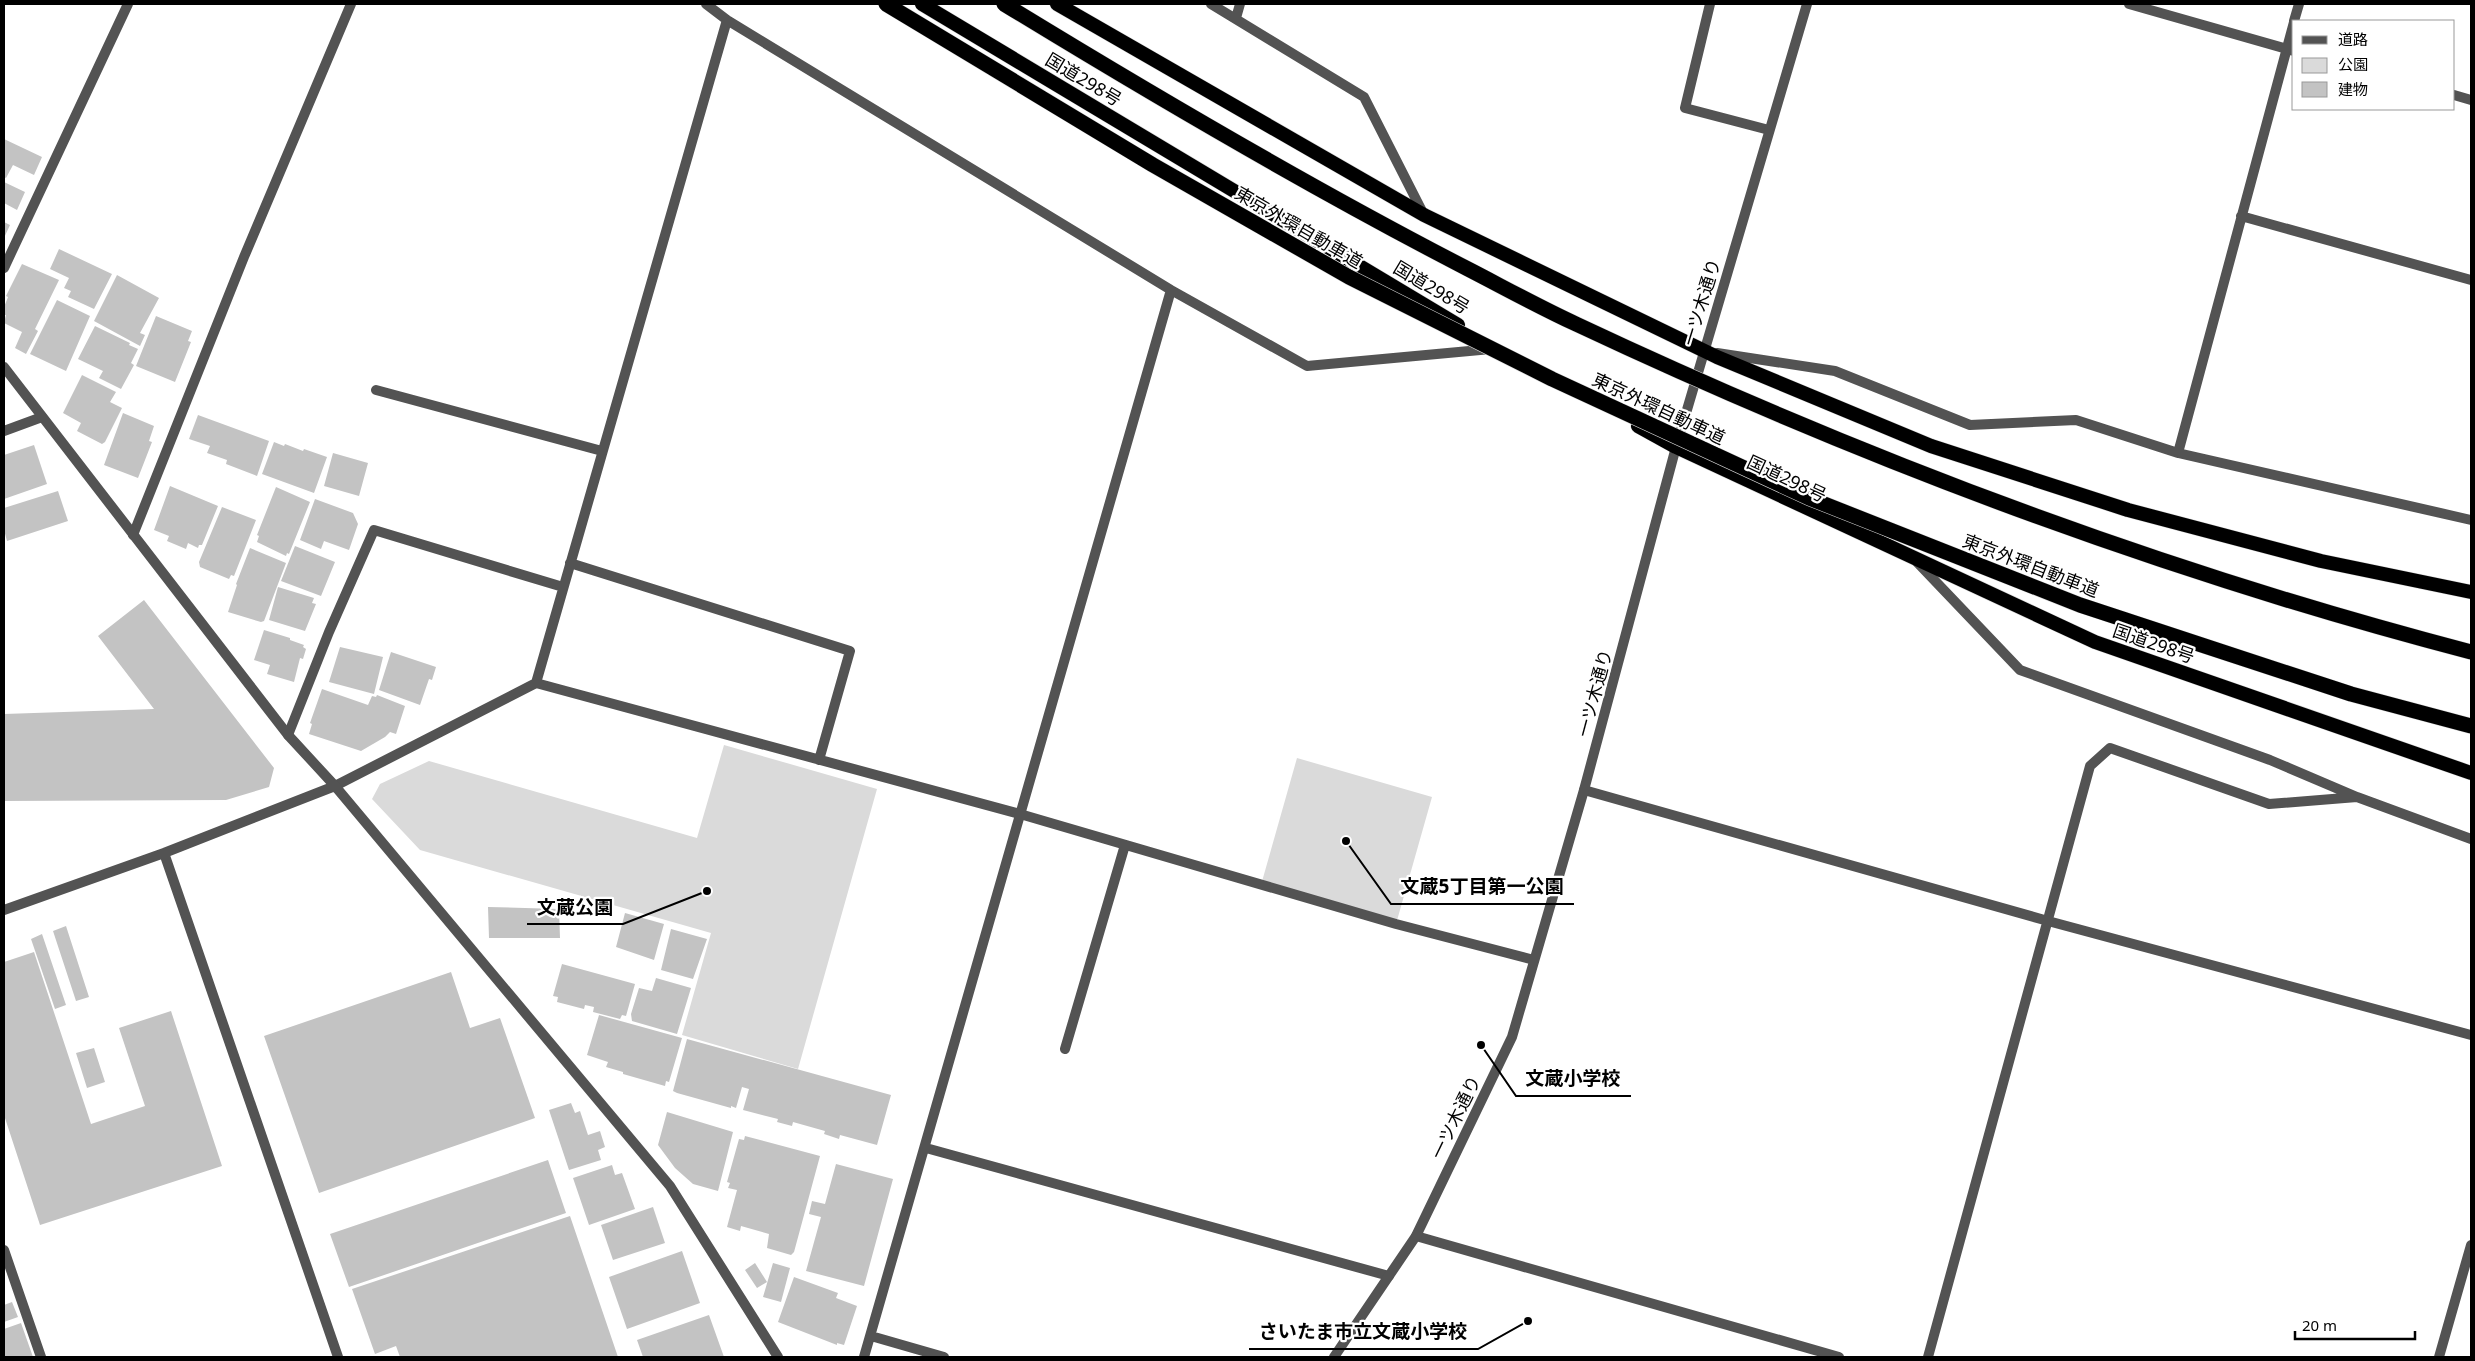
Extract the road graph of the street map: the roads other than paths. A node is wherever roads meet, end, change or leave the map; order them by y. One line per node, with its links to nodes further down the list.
1 (128, 4): 24 (street)
2 (351, 4): 37 (street)
3 (706, 4): 15 (street)
4 (886, 4): 44 (highway, 東京外環自動車道, bridge)
5 (922, 4): 27 (highway, 国道298号)
6 (1004, 4): 42 (highway, bridge)
7 (1057, 4): 22 (highway)
8 (1211, 4): 14 (street)
9 (1240, 4): 14 (street)
10 (1710, 4): 21 (street)
11 (1807, 4): 21 (street, 一ツ木通り)
12 (2129, 4): 18 (street)
13 (2299, 4): 16 (street)
14 (1236, 18): 22 (street)
15 (727, 20): 26 (street); 34 (street)
16 (2295, 20)
17 (2292, 36): 18 (street)
18 (2290, 50): 23 (street)
19 (2455, 95): 20 (street)
20 (2471, 100)
21 (1769, 130): 28 (street, 一ツ木通り)
22 (1424, 215): 28 (highway)
23 (2241, 216): 25 (street); 35 (street)
24 (4, 268)
25 (2471, 280)
26 (1171, 290): 27 (street); 51 (street)
27 (1497, 348): 33 (highway, 国道298号)
28 (1704, 351): 33 (street, 一ツ木通り); 35 (street); 41 (highway)
29 (4, 367): 31 (street)
30 (376, 390): 34 (street)
31 (42, 417): 32 (street); 37 (street)
32 (4, 431)
33 (1676, 447): 38 (highway, 国道298号); 49 (street, 一ツ木通り)
34 (602, 451): 39 (street)
35 (2178, 452): 36 (street)
36 (2471, 520)
37 (133, 535): 45 (street)
38 (1915, 560): 47 (highway, 国道298号); 50 (street)
39 (570, 563): 40 (street); 46 (street)
40 (563, 587): 43 (street); 45 (street)
41 (2471, 592)
42 (2471, 652)
43 (536, 683): 46 (street); 48 (street)
44 (2471, 726)
45 (288, 735): 48 (street)
46 (819, 760): 51 (street)
47 (2466, 772)
48 (335, 786): 54 (street); 68 (street)
49 (1584, 790): 56 (street); 57 (street, 一ツ木通り)
50 (2357, 797): 52 (street); 56 (street)
51 (1020, 814): 53 (street); 60 (street)
52 (2471, 839)
53 (1125, 845): 57 (street); 59 (street)
54 (164, 853): 55 (street); 67 (street)
55 (4, 910)
56 (2048, 921): 58 (street); 73 (street)
57 (1534, 960): 61 (street, 一ツ木通り)
58 (2471, 1035)
59 (1065, 1049)
60 (926, 1148): 64 (street); 65 (street)
61 (1416, 1236): 64 (street, 一ツ木通り); 72 (street)
62 (2471, 1245): 74 (street)
63 (4, 1250): 66 (street)
64 (1389, 1276): 71 (street, 一ツ木通り)
65 (871, 1336): 69 (street); 70 (street)
66 (41, 1357)
67 (338, 1357)
68 (778, 1357)
69 (864, 1357)
70 (944, 1357)
71 (1334, 1357)
72 (1839, 1357)
73 (1928, 1357)
74 (2439, 1357)

